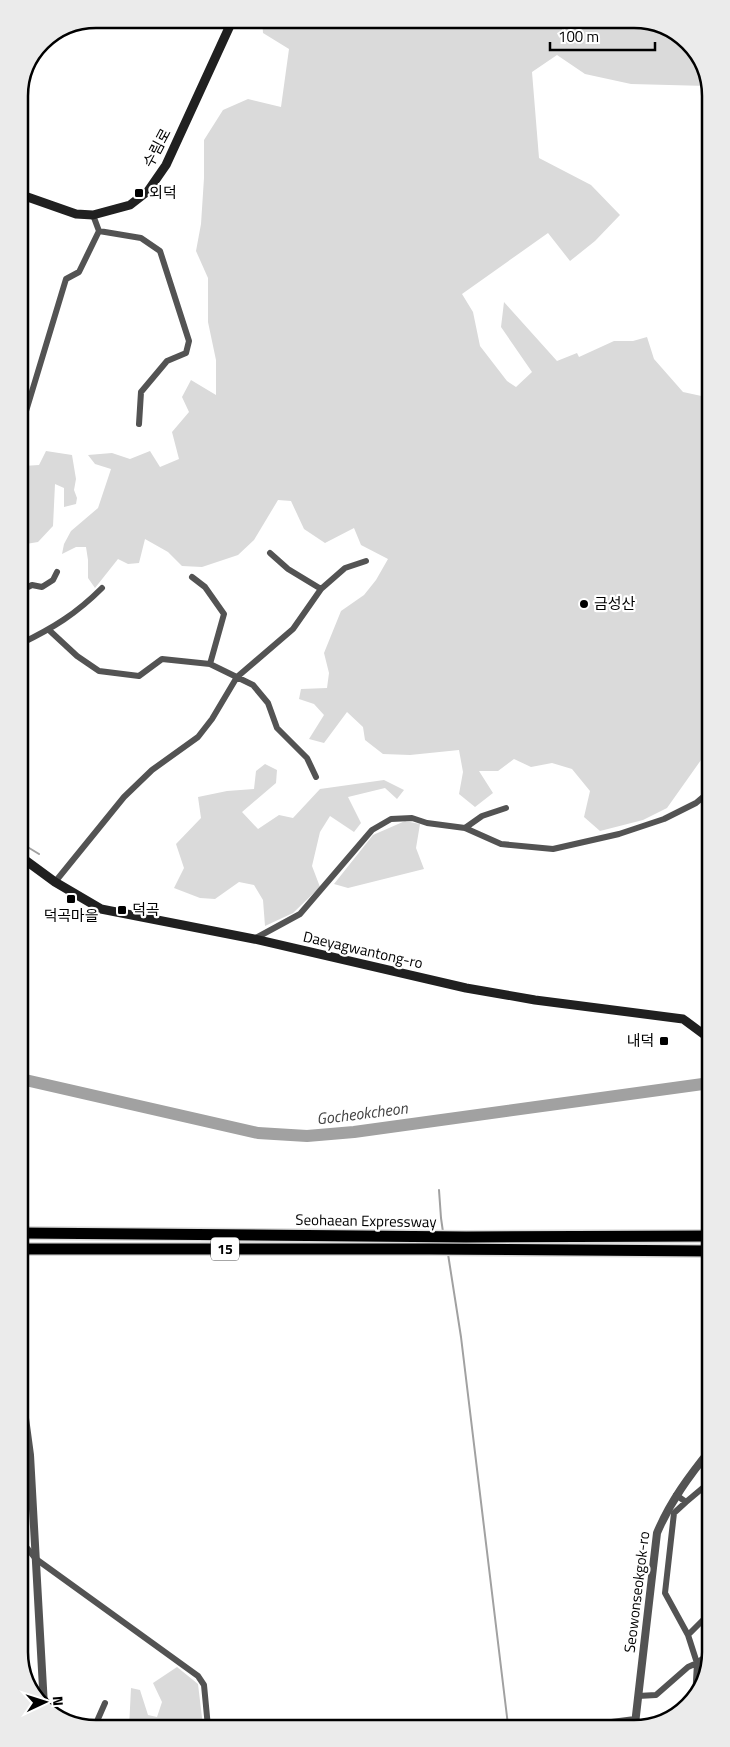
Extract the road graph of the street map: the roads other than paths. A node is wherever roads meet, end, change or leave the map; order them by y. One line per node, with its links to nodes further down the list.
1 (228, 28): 3 (main road, 수림로)
2 (28, 197): 3 (main road, 수림로)
3 (93, 215): 4 (street)
4 (99, 231): 5 (street); 6 (street)
5 (28, 404)
6 (139, 424)
7 (270, 553): 13 (street)
8 (366, 561): 13 (street)
9 (57, 572): 11 (street)
10 (192, 577): 16 (street)
11 (28, 587)
12 (102, 588): 14 (street)
13 (321, 589): 17 (street)
14 (48, 630): 15 (street); 16 (street)
15 (28, 640)
16 (210, 664): 17 (street)
17 (237, 677): 18 (street); 23 (street)
18 (316, 777)
19 (702, 798): 21 (street)
20 (506, 808): 21 (street)
21 (465, 828): 24 (street)
22 (28, 862): 23 (main road, Daeyagwantong-ro)
23 (55, 882): 24 (main road, Daeyagwantong-ro)
24 (254, 939): 25 (main road, Daeyagwantong-ro)
25 (702, 1033)
26 (28, 1233): 27 (highway, Seohaean Expressway / 15)
27 (702, 1236)
28 (28, 1249): 29 (highway, Seohaean Expressway / 15)
29 (702, 1251)
30 (28, 1440): 37 (street)
31 (702, 1461): 33 (street, Seowonseokgok-ro)
32 (702, 1489): 34 (street)
33 (676, 1495): 34 (street); 35 (street, Seowonseokgok-ro)
34 (686, 1502): 35 (street)
35 (670, 1512): 39 (street); 44 (street, Seowonseokgok-ro)
36 (28, 1549): 37 (street)
37 (36, 1559): 43 (street); 47 (street)
38 (702, 1621): 39 (street)
39 (688, 1635): 41 (street)
40 (702, 1660): 41 (street)
41 (698, 1664): 42 (street); 44 (street)
42 (697, 1680)
43 (43, 1696)
44 (638, 1696): 48 (street, Seowonseokgok-ro)
45 (105, 1703): 46 (street)
46 (98, 1719)
47 (207, 1719)
48 (635, 1720)

